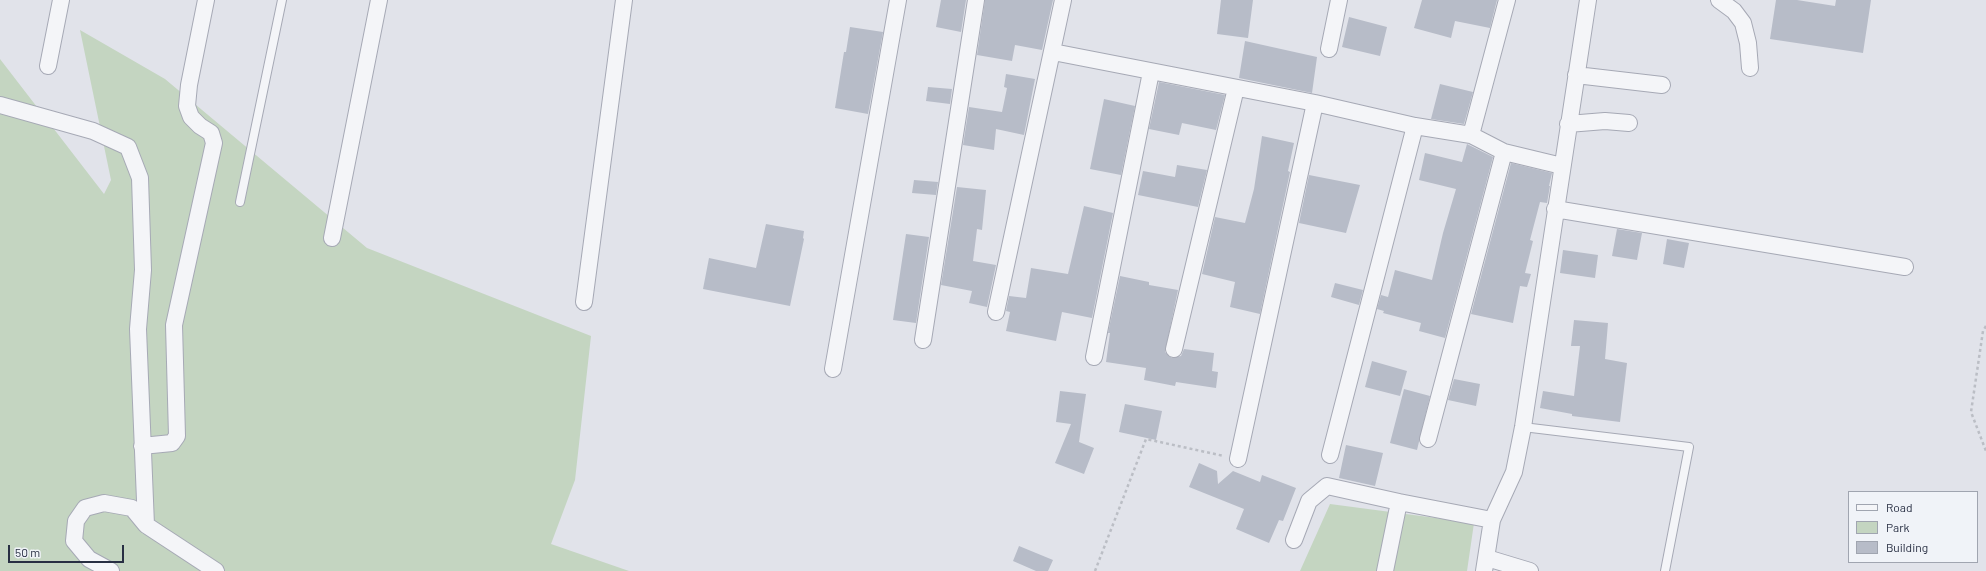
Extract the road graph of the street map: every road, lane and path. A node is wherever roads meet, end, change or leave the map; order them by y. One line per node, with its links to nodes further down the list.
1 (61, 0): 15 (street)
2 (206, 0): 42 (street)
3 (282, 0): 29 (lane)
4 (379, 0): 31 (street)
5 (624, 0): 33 (street)
6 (898, 0): 39 (street)
7 (976, 0): 36 (street)
8 (1063, 0): 14 (street)
9 (1339, 0): 13 (street)
10 (1507, 0): 26 (street)
11 (1588, 0): 18 (street)
12 (1718, 0): 16 (street)
13 (1330, 49)
14 (1053, 52): 17 (street); 34 (street)
15 (48, 66)
16 (1750, 68)
17 (1151, 72): 20 (street); 38 (street)
18 (1576, 75): 19 (street); 24 (street)
19 (1662, 85)
20 (1236, 88): 21 (street); 37 (street)
21 (1315, 103): 25 (street); 45 (street)
22 (0, 105): 42 (street)
23 (1629, 123): 24 (street)
24 (1568, 124): 28 (street)
25 (1415, 126): 26 (street); 44 (street)
26 (1471, 135): 27 (street)
27 (1504, 152): 28 (street); 41 (street)
28 (1562, 166): 30 (street)
29 (240, 202)
30 (1555, 209): 32 (street); 40 (street)
31 (332, 238)
32 (1905, 267)
33 (584, 302)
34 (996, 312)
35 (1986, 326): 43 (path)
36 (923, 340)
37 (1174, 349)
38 (1094, 356)
39 (833, 369)
40 (1523, 427): 47 (street); 56 (lane)
41 (1428, 439)
42 (142, 446): 48 (street)
43 (1986, 451)
44 (1330, 455)
45 (1238, 459): 53 (path)
46 (1400, 502): 47 (street); 49 (street); 54 (street)
47 (1492, 520): 50 (street)
48 (146, 525): 51 (street); 52 (street)
49 (1294, 540)
50 (1486, 565): 55 (street)
51 (111, 571)
52 (216, 571)
53 (1095, 571)
54 (1385, 571)
55 (1530, 571)
56 (1665, 571)

